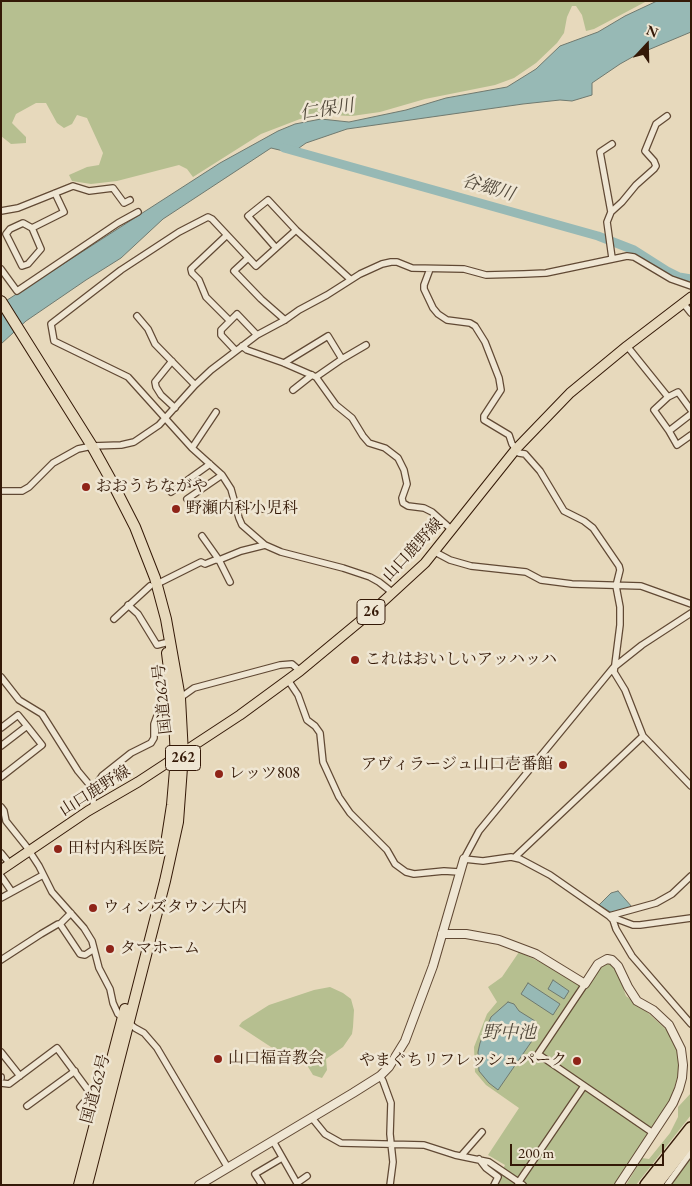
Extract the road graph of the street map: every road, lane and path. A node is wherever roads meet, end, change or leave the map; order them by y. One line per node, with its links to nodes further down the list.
1 (667, 116): 7 (street)
2 (612, 144): 7 (street)
3 (55, 193): 4 (street); 5 (street); 8 (street)
4 (130, 200)
5 (1, 211)
6 (138, 212): 14 (street)
7 (611, 212): 13 (street)
8 (32, 228): 8 (street)
9 (296, 230): 11 (street); 11 (street); 16 (street)
10 (227, 235): 12 (street); 25 (street); 42 (street)
11 (276, 248): 12 (street)
12 (248, 258): 24 (street)
13 (612, 258): 15 (street); 17 (street)
14 (1, 269)
15 (430, 269): 16 (street); 47 (street)
16 (350, 279): 24 (street)
17 (691, 286)
18 (691, 297): 20 (main road, 山口鹿野線 / 26)
19 (1, 301): 31 (highway, 国道262号 / 262)
20 (683, 303): 22 (street); 29 (main road, 山口鹿野線 / 26)
21 (1, 313): 31 (highway, 国道262号 / 262)
22 (691, 313)
23 (137, 316): 33 (street)
24 (285, 320): 26 (street)
25 (230, 321): 26 (street); 30 (street)
26 (257, 335): 27 (street)
27 (242, 346): 30 (street); 34 (street)
28 (366, 346): 32 (street)
29 (627, 346): 38 (street); 47 (main road, 山口鹿野線 / 26)
30 (236, 351): 36 (street)
31 (32, 356): 45 (highway, 国道262号 / 262)
32 (342, 359): 34 (street); 35 (street)
33 (172, 361): 36 (street); 39 (street)
34 (284, 363): 35 (street)
35 (314, 376): 37 (street); 55 (street)
36 (195, 385): 39 (street)
37 (292, 390)
38 (668, 397): 41 (street); 43 (street)
39 (176, 408): 42 (street)
40 (216, 412): 46 (street)
41 (691, 412): 43 (street)
42 (166, 419): 45 (street); 46 (street)
43 (669, 431): 44 (street)
44 (691, 435)
45 (88, 447): 50 (street); 61 (highway, 国道262号 / 262)
46 (192, 448): 48 (street)
47 (516, 449): 55 (main road, 山口鹿野線 / 26); 62 (street)
48 (210, 464): 49 (street); 51 (street)
49 (222, 475): 52 (street); 53 (street)
50 (1, 491)
51 (171, 492)
52 (187, 499)
53 (236, 508): 54 (street); 57 (street)
54 (263, 509)
55 (452, 530): 58 (main road, 山口鹿野線 / 26)
56 (202, 536): 59 (street)
57 (264, 544): 59 (street); 63 (street)
58 (435, 552): 62 (street); 63 (main road, 山口鹿野線 / 26)
59 (219, 560): 60 (street); 61 (street)
60 (230, 582)
61 (153, 585): 65 (street); 68 (highway, 国道262号 / 262); 73 (highway, 国道262号 / 262)
62 (616, 586): 64 (street); 69 (street)
63 (393, 593): 70 (main road, 山口鹿野線 / 26)
64 (691, 604)
65 (128, 605): 67 (street); 68 (street)
66 (691, 614): 69 (street)
67 (114, 619)
68 (165, 642): 73 (highway, 国道262号 / 262)
69 (613, 668): 76 (street); 88 (street)
70 (300, 671): 72 (main road, 山口鹿野線 / 26); 73 (street)
71 (1, 677): 81 (street)
72 (288, 680): 78 (main road, 山口鹿野線 / 26); 91 (street)
73 (177, 699): 78 (highway, 国道262号 / 262); 81 (street)
74 (27, 726): 75 (street); 77 (street); 79 (street)
75 (1, 728)
76 (643, 736): 80 (street); 87 (street)
77 (1, 746)
78 (179, 756): 83 (main road, 山口鹿野線 / 26); 105 (highway, 国道262号 / 262)
79 (1, 777)
80 (691, 786)
81 (93, 789): 83 (street)
82 (1, 807): 84 (street)
83 (96, 807): 85 (main road, 山口鹿野線 / 26)
84 (3, 816): 85 (street)
85 (29, 852): 89 (main road, 山口鹿野線 / 26); 92 (street)
86 (1, 853): 89 (street)
87 (515, 857): 88 (street); 98 (street)
88 (464, 859): 91 (street)
89 (10, 864): 90 (main road, 山口鹿野線 / 26)
90 (1, 870)
91 (459, 872): 101 (street)
92 (43, 874): 95 (street); 97 (street)
93 (1, 876): 95 (street)
94 (691, 876): 98 (street)
95 (12, 892): 96 (street)
96 (1, 898)
97 (71, 913): 100 (street); 102 (street)
98 (609, 916): 99 (street); 106 (street)
99 (691, 918)
100 (60, 924): 102 (street); 103 (street)
101 (442, 934): 104 (street); 110 (street)
102 (94, 949): 105 (street)
103 (1, 960)
104 (585, 984): 112 (street); 120 (street)
105 (126, 1020): 113 (highway, 国道262号 / 262); 128 (street)
106 (691, 1024)
107 (1, 1052): 109 (street)
108 (75, 1071): 109 (street); 114 (street); 115 (street)
109 (20, 1076): 111 (street)
110 (380, 1076): 117 (street); 123 (street)
111 (1, 1083)
112 (584, 1086): 120 (street); 131 (street)
113 (107, 1091): 114 (street); 132 (highway, 国道262号 / 262); 133 (highway, 国道262号 / 262)
114 (91, 1094): 116 (street)
115 (27, 1106)
116 (80, 1107)
117 (312, 1118): 122 (street); 123 (street)
118 (691, 1128): 139 (highway)
119 (482, 1132): 125 (street)
120 (653, 1133): 138 (street)
121 (691, 1140): 140 (highway)
122 (273, 1141): 126 (street); 128 (street)
123 (391, 1143): 125 (street); 136 (street)
124 (691, 1152): 141 (street)
125 (461, 1156): 127 (street)
126 (282, 1158): 130 (street); 135 (street)
127 (479, 1159): 131 (street); 137 (street)
128 (228, 1168): 134 (street)
129 (307, 1176): 130 (street)
130 (297, 1184)
131 (520, 1184)
132 (79, 1185)
133 (87, 1185)
134 (200, 1185)
135 (262, 1185)
136 (390, 1185)
137 (494, 1185)
138 (619, 1185)
139 (646, 1185)
140 (656, 1185)
141 (667, 1185)

